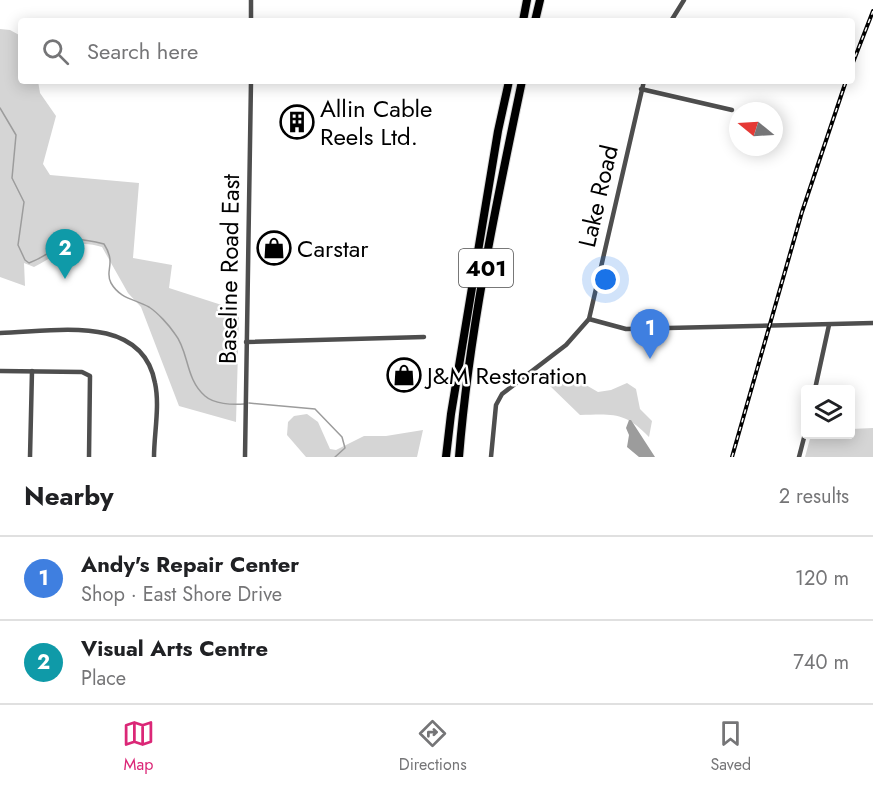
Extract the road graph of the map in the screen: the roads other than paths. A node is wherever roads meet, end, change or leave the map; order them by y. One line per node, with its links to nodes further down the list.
1 (251, 0): 5 (street)
2 (527, 0): 6 (highway)
3 (540, 0): 7 (highway)
4 (684, 0): 8 (street)
5 (251, 18)
6 (524, 18)
7 (536, 18)
8 (672, 18)
9 (250, 84): 20 (street, Baseline Road East)
10 (508, 84): 29 (highway, 401)
11 (521, 84): 30 (highway, 401)
12 (643, 84): 13 (street, Lake Road)
13 (641, 89): 14 (street); 15 (street, Lake Road)
14 (729, 109)
15 (589, 319): 17 (street); 31 (street, Lake Road)
16 (873, 323): 17 (street)
17 (830, 325): 23 (street)
18 (0, 333): 27 (street)
19 (424, 337): 20 (street)
20 (246, 342): 28 (street, Baseline Road East)
21 (0, 370): 22 (street)
22 (32, 371): 25 (street); 26 (street)
23 (816, 385)
24 (804, 439): 32 (street)
25 (30, 457)
26 (89, 457)
27 (154, 457)
28 (245, 457)
29 (446, 457)
30 (459, 457)
31 (491, 457)
32 (799, 457)

